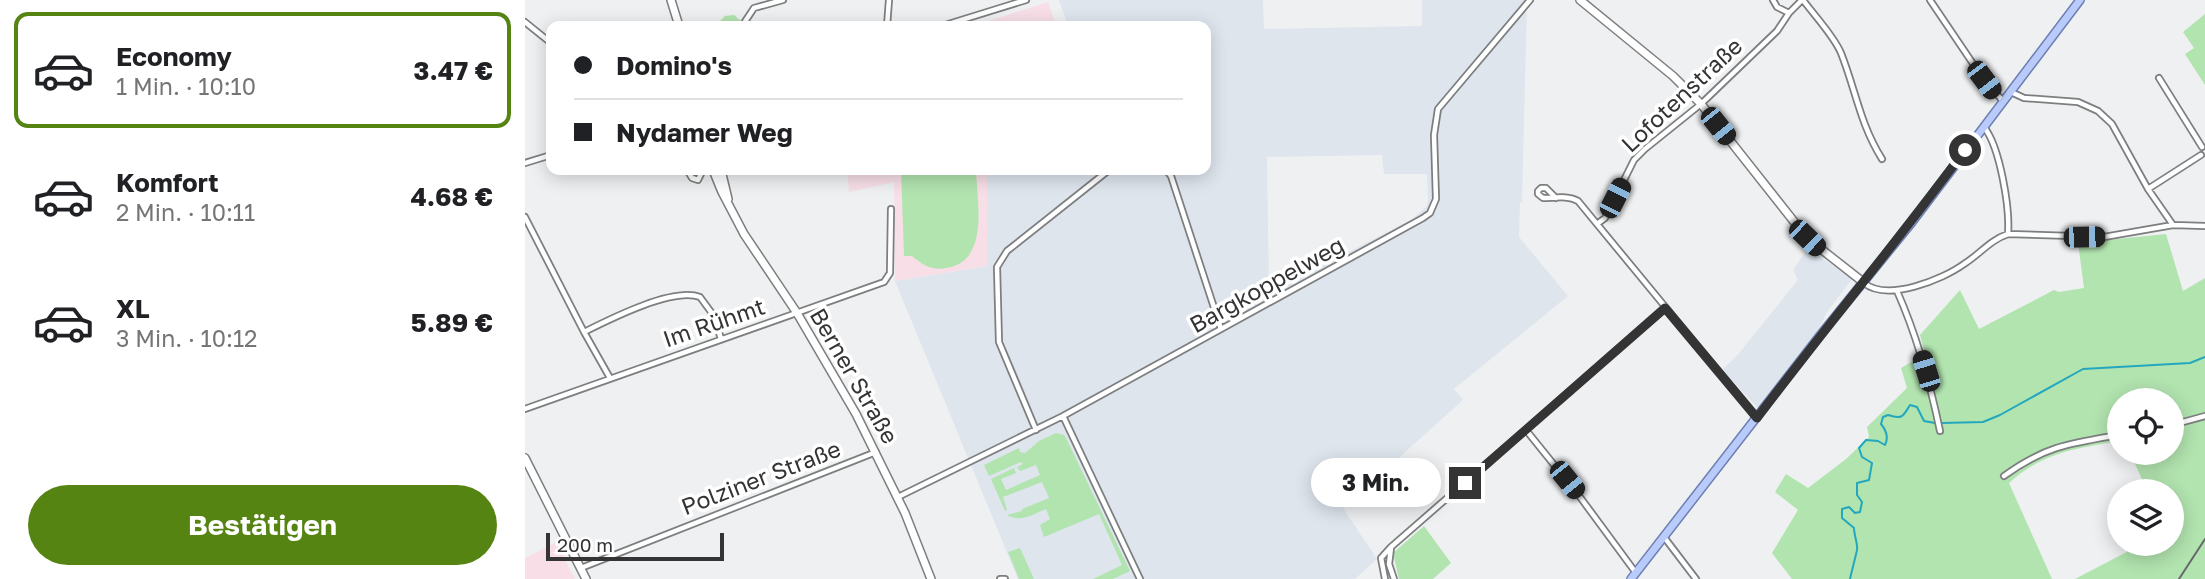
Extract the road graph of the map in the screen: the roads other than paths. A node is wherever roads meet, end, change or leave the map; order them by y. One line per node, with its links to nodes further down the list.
1 (671, 0): 12 (street)
2 (783, 0): 13 (street)
3 (888, 0): 14 (street)
4 (1026, 0): 15 (street)
5 (1530, 0): 45 (street, Bargkoppelweg)
6 (1580, 0): 21 (street)
7 (1773, 0): 11 (street)
8 (1802, 0): 11 (street, Lofotenstraße); 26 (street, Lofotenstraße)
9 (1930, 0): 20 (street)
10 (2080, 0): 19 (main road)
11 (1789, 13): 21 (street, Lofotenstraße)
12 (677, 21)
13 (745, 21)
14 (887, 21)
15 (959, 21)
16 (525, 22): 17 (street)
17 (546, 39)
18 (2159, 78): 23 (street)
19 (2011, 92): 20 (main road); 32 (street)
20 (2004, 101): 22 (main road)
21 (1701, 104): 37 (street, Lofotenstraße); 41 (street)
22 (1983, 127): 40 (street); 41 (main road)
23 (2204, 146): 24 (street)
24 (2203, 156): 32 (street)
25 (546, 157): 27 (street)
26 (1882, 159)
27 (525, 163)
28 (715, 175): 34 (street, Berner Straße)
29 (722, 175): 34 (street, Berner Straße)
30 (1103, 175): 54 (street)
31 (1170, 175): 45 (street)
32 (2148, 189): 38 (street)
33 (1556, 198): 37 (street)
34 (728, 200): 44 (street, Berner Straße)
35 (891, 209): 44 (street, Im Rühmt)
36 (525, 217): 46 (street)
37 (1597, 224): 43 (street)
38 (2173, 225): 39 (street); 40 (street)
39 (2205, 226)
40 (2008, 234): 42 (street)
41 (1863, 282): 42 (street); 52 (main road)
42 (1897, 291): 56 (street)
43 (1665, 308): 52 (street); 55 (street)
44 (797, 313): 47 (street, Im Rühmt); 58 (street, Berner Straße)
45 (1221, 329): 50 (street, Bargkoppelweg)
46 (584, 332): 47 (street); 48 (street)
47 (721, 339): 48 (street, Im Rühmt)
48 (610, 378): 49 (street, Im Rühmt)
49 (525, 409)
50 (1063, 416): 54 (street, Bargkoppelweg); 68 (street)
51 (2205, 416): 53 (street)
52 (1757, 418): 62 (main road)
53 (2184, 422)
54 (1036, 430): 61 (street, Bargkoppelweg)
55 (1527, 430): 63 (street); 65 (street)
56 (1940, 431)
57 (2107, 437): 60 (street)
58 (876, 452): 61 (street, Berner Straße); 64 (street, Polziner Straße)
59 (525, 458): 64 (street)
60 (2004, 476)
61 (898, 498): 67 (street, Berner Straße)
62 (1664, 537): 65 (main road); 71 (street)
63 (1391, 548): 69 (street); 70 (street)
64 (580, 568): 66 (street)
65 (1634, 576)
66 (586, 579)
67 (931, 579)
68 (1140, 579)
69 (1385, 579)
70 (1394, 579)
71 (1696, 579)

